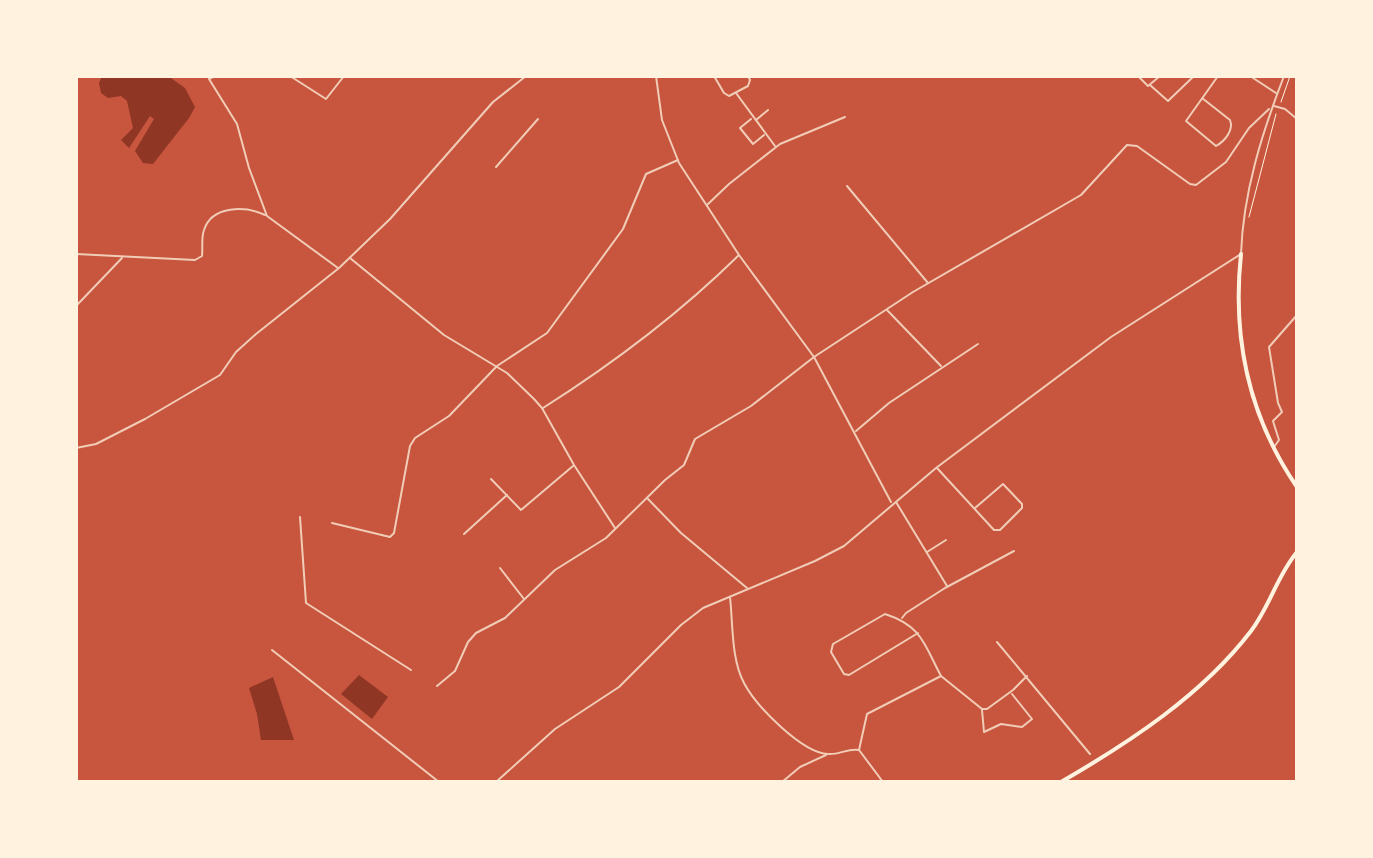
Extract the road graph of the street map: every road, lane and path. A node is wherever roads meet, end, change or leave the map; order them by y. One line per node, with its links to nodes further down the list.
1 (215, 76): 33 (street)
2 (290, 76): 3 (street)
3 (344, 76)
4 (526, 76): 39 (street)
5 (656, 76): 29 (street)
6 (714, 76): 16 (street)
7 (748, 76): 16 (street)
8 (1138, 76): 15 (street)
9 (1160, 76): 15 (street)
10 (1194, 76): 15 (street)
11 (1218, 76): 18 (street)
12 (1251, 76): 17 (street)
13 (1284, 76): 17 (street)
14 (1290, 76): 19 (path)
15 (1150, 85)
16 (736, 93): 25 (street)
17 (1277, 93): 20 (street)
18 (1202, 98): 18 (street)
19 (1280, 104)
20 (1271, 108): 26 (street); 36 (street); 41 (street)
21 (768, 110): 25 (street)
22 (1278, 110): 34 (path)
23 (845, 117): 28 (street)
24 (538, 119): 30 (street)
25 (754, 119): 27 (street); 27 (street)
26 (1297, 119)
27 (765, 134): 28 (street)
28 (776, 147): 32 (street)
29 (678, 160): 32 (street); 47 (street)
30 (496, 167)
31 (847, 186): 41 (street)
32 (706, 206): 37 (street)
33 (267, 216): 38 (street); 40 (street)
34 (1248, 228)
35 (76, 254): 38 (street)
36 (1241, 254): 51 (main road); 54 (street)
37 (739, 255): 46 (street); 49 (street)
38 (123, 257): 42 (street)
39 (350, 258): 40 (street); 47 (street)
40 (339, 268): 52 (street)
41 (928, 283): 43 (street)
42 (76, 306)
43 (886, 309): 46 (street); 48 (street)
44 (1297, 315): 51 (street)
45 (978, 344): 48 (street)
46 (814, 357): 50 (street); 58 (street)
47 (497, 366): 49 (street); 62 (street)
48 (941, 367): 50 (street)
49 (542, 408): 53 (street)
50 (855, 432): 59 (street)
51 (1273, 447): 56 (main road)
52 (76, 448)
53 (574, 465): 57 (street); 63 (street)
54 (936, 468): 59 (street); 60 (street)
55 (491, 479): 57 (street)
56 (1297, 487)
57 (507, 495): 64 (street)
58 (647, 497): 63 (street); 71 (street)
59 (893, 502): 67 (street); 71 (street)
60 (975, 508): 60 (street)
61 (300, 517): 78 (street)
62 (332, 523)
63 (616, 529): 73 (street)
64 (464, 534)
65 (946, 540): 67 (street)
66 (1014, 551): 70 (street)
67 (926, 552): 70 (street)
68 (1297, 552): 91 (main road)
69 (500, 568): 73 (street)
70 (947, 587): 74 (street)
71 (748, 589): 72 (street)
72 (730, 595): 86 (street); 88 (street)
73 (525, 599): 81 (street)
74 (902, 619): 75 (street); 75 (street)
75 (918, 633): 79 (street)
76 (997, 642): 80 (street)
77 (272, 650): 87 (street)
78 (411, 670)
79 (941, 676): 83 (street); 84 (street)
80 (1027, 676): 82 (street); 85 (street)
81 (437, 686)
82 (1010, 693): 83 (street); 83 (street)
83 (982, 709)
84 (859, 750): 86 (street); 90 (street)
85 (1090, 754)
86 (827, 755): 89 (street)
87 (439, 782)
88 (496, 782)
89 (782, 782)
90 (883, 782)
91 (1061, 782)

